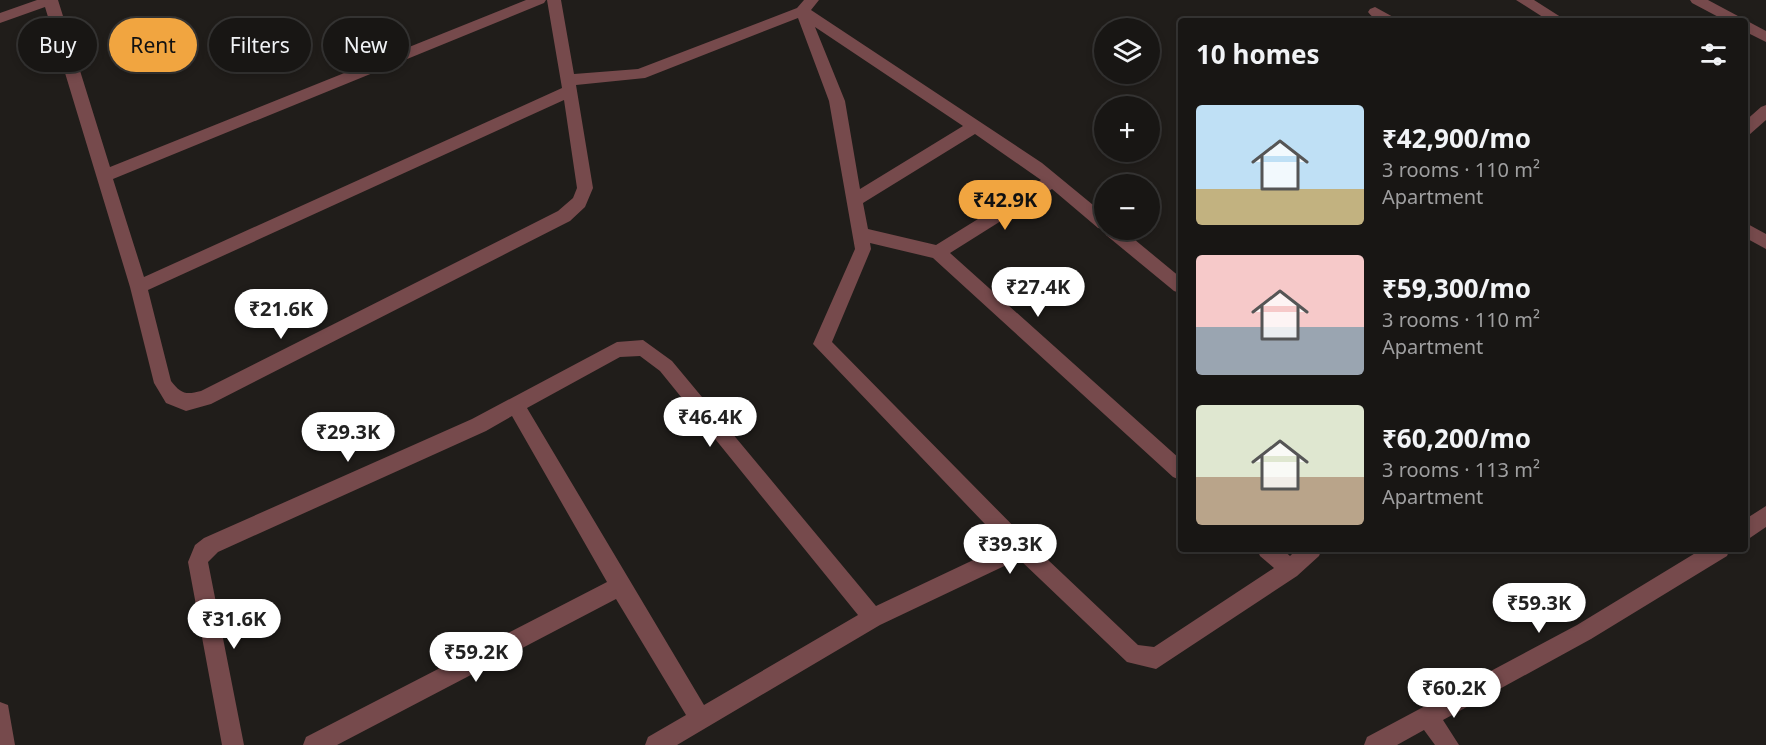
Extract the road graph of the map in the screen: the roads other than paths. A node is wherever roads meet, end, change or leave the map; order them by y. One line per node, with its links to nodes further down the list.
1 (50, 0): 8 (street); 18 (street)
2 (539, 0): 18 (street)
3 (554, 0): 14 (street)
4 (1523, 0): 10 (street)
5 (1697, 0): 11 (street)
6 (807, 6): 14 (street); 16 (street); 20 (street)
7 (1375, 12): 9 (street)
8 (0, 18)
9 (1385, 18)
10 (1555, 18)
11 (1731, 18)
12 (1748, 27): 13 (street)
13 (1766, 37)
14 (568, 86): 28 (street); 28 (street)
15 (1766, 111): 17 (street)
16 (975, 126): 19 (street); 20 (street)
17 (1748, 127)
18 (104, 176): 28 (street)
19 (1052, 181): 21 (street); 26 (street)
20 (854, 201): 23 (street)
21 (1094, 215)
22 (1748, 231): 25 (street)
23 (860, 234): 26 (street); 33 (street)
24 (1124, 240): 27 (street)
25 (1766, 242)
26 (938, 252): 30 (street)
27 (1178, 284)
28 (139, 287)
29 (516, 406): 38 (street); 39 (street); 44 (street)
30 (1178, 469)
31 (1766, 514): 32 (street)
32 (1748, 530)
33 (1021, 548): 37 (street); 39 (street)
34 (1270, 552): 37 (street)
35 (1309, 552): 37 (street)
36 (1715, 552): 41 (street)
37 (1290, 569)
38 (620, 586): 42 (street); 45 (street)
39 (873, 618): 42 (street)
40 (0, 713): 43 (street)
41 (1427, 716): 47 (street); 48 (street)
42 (700, 719): 46 (street)
43 (4, 745)
44 (233, 745)
45 (314, 745)
46 (656, 745)
47 (1375, 745)
48 (1448, 745)

